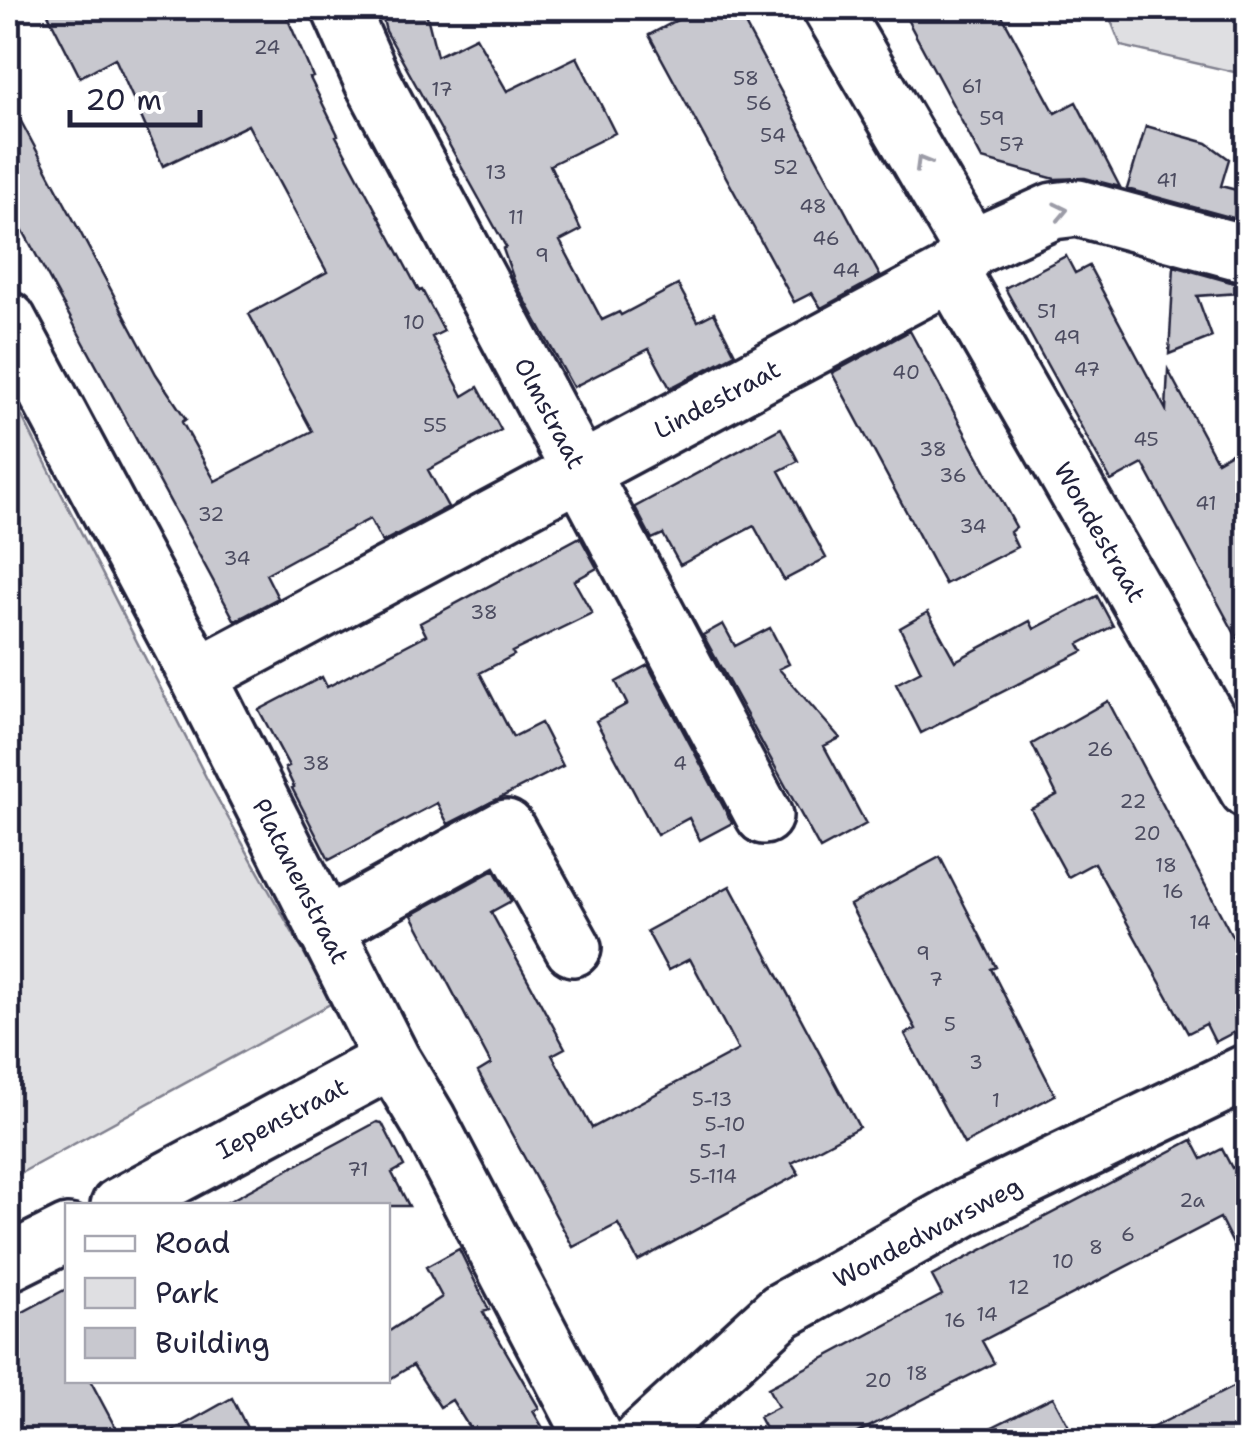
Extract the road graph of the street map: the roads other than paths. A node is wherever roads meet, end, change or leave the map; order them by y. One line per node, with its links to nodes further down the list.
1 (340, 8): 6 (street, Olmstraat)
2 (831, 8): 4 (street, Wondestraat, one-way to 2)
3 (1248, 254): 4 (street, Lindestraat, one-way to 3)
4 (961, 260): 6 (street, Lindestraat); 8 (street, Wondestraat)
5 (8, 320): 7 (street, Platanenstraat)
6 (582, 472): 7 (street, Lindestraat); 9 (street, Olmstraat)
7 (198, 676): 10 (street, Platanenstraat)
8 (1248, 790)
9 (764, 816)
10 (324, 928): 11 (street); 12 (street, Platanenstraat)
11 (573, 948)
12 (392, 1060): 14 (street, Iepenstraat); 17 (street, Platanenstraat)
13 (1248, 1072): 18 (street, Wondedwarsweg)
14 (125, 1203)
15 (65, 1234): 16 (street)
16 (8, 1263)
17 (595, 1440)
18 (640, 1440)

